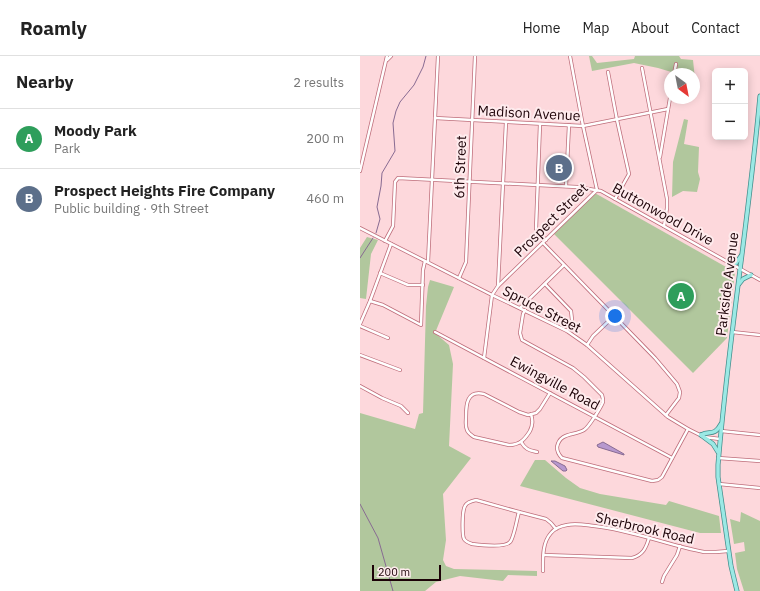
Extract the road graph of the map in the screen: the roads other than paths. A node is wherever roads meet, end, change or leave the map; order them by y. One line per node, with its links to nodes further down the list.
1 (387, 56): 6 (street)
2 (391, 56): 6 (street)
3 (438, 56): 15 (street)
4 (475, 56): 16 (street, 6th Street)
5 (570, 56): 21 (street, Prospect Street)
6 (386, 60): 23 (street)
7 (676, 64): 9 (street)
8 (642, 68): 14 (street)
9 (675, 68)
10 (608, 72): 17 (street)
11 (760, 96): 37 (main road, Parkside Avenue)
12 (669, 104): 13 (street)
13 (668, 109): 14 (street, Madison Avenue); 22 (street)
14 (650, 113): 17 (street, Madison Avenue); 22 (street)
15 (435, 118): 16 (street, Madison Avenue); 24 (street)
16 (472, 120): 18 (street, Madison Avenue); 25 (street, 6th Street)
17 (617, 120): 21 (street, Madison Avenue); 30 (street)
18 (506, 122): 19 (street, Madison Avenue); 26 (street)
19 (540, 124): 20 (street, Madison Avenue); 27 (street)
20 (569, 125): 21 (street, Madison Avenue); 28 (street)
21 (583, 126): 29 (street, Prospect Street)
22 (659, 158): 31 (street)
23 (360, 171)
24 (432, 180): 25 (street, Buttonwood Drive); 34 (street, Buttonwood Drive); 38 (street)
25 (469, 181): 26 (street, Buttonwood Drive); 44 (street, 6th Street)
26 (503, 183): 27 (street, Buttonwood Drive); 49 (street)
27 (538, 185): 28 (street, Buttonwood Drive); 33 (street)
28 (566, 186): 29 (street, Buttonwood Drive)
29 (597, 190): 30 (street, Buttonwood Drive); 33 (street, Prospect Street)
30 (615, 199): 31 (street, Buttonwood Drive)
31 (664, 226): 39 (street, Buttonwood Drive)
32 (360, 228): 34 (street, Spruce Street)
33 (546, 240): 35 (street, Prospect Street)
34 (385, 241): 36 (street, Spruce Street)
35 (543, 243): 40 (street); 49 (street, Prospect Street)
36 (391, 244): 38 (street, Spruce Street); 42 (street)
37 (742, 256): 39 (main road); 41 (main road, Parkside Avenue)
38 (427, 262): 44 (street, Spruce Street); 48 (street)
39 (731, 264): 41 (street, Buttonwood Drive)
40 (564, 265): 46 (street); 54 (street)
41 (740, 269): 43 (street, Buttonwood Drive); 47 (main road, Parkside Avenue)
42 (380, 273): 48 (street); 51 (street)
43 (751, 275): 45 (street, Buttonwood Drive); 47 (main road)
44 (459, 278): 50 (street, Spruce Street)
45 (760, 280)
46 (545, 284): 52 (street); 56 (street)
47 (738, 284): 58 (main road, Parkside Avenue)
48 (423, 285): 51 (street)
49 (498, 286): 50 (street, Prospect Street)
50 (492, 295): 52 (street, Spruce Street); 63 (street)
51 (370, 301): 55 (street)
52 (520, 308): 53 (street, Spruce Street)
53 (525, 310): 56 (street, Spruce Street); 70 (street)
54 (614, 316): 61 (street); 69 (street)
55 (360, 325): 60 (street)
56 (567, 331): 61 (street, Spruce Street)
57 (435, 332): 63 (street, Ewingville Road)
58 (732, 332): 59 (street); 71 (main road, Parkside Avenue)
59 (760, 336)
60 (388, 338)
61 (587, 345): 69 (street, Spruce Street)
62 (360, 355): 64 (street)
63 (484, 358): 66 (street, Ewingville Road)
64 (400, 370)
65 (360, 386): 67 (street)
66 (550, 393): 68 (street); 70 (street, Ewingville Road)
67 (408, 413)
68 (531, 414): 77 (street); 77 (street)
69 (666, 415): 72 (street, Spruce Street)
70 (594, 416): 80 (street, Ewingville Road); 80 (street)
71 (722, 423): 73 (main road, Parkside Avenue); 74 (main road)
72 (688, 429): 74 (street, Spruce Street); 80 (street)
73 (721, 431): 75 (street); 76 (main road, Parkside Avenue)
74 (701, 435): 76 (street, Spruce Street); 79 (main road)
75 (760, 435)
76 (720, 439): 79 (main road, Parkside Avenue)
77 (521, 442): 78 (street)
78 (537, 452)
79 (719, 456): 81 (street); 82 (main road, Parkside Avenue)
80 (672, 458)
81 (760, 461)
82 (719, 484): 83 (street); 88 (main road)
83 (760, 488)
84 (519, 512): 84 (street); 85 (street)
85 (556, 529): 86 (street, Sherbrook Road); 89 (street)
86 (648, 538): 87 (street, Sherbrook Road); 89 (street)
87 (680, 546): 88 (street, Sherbrook Road); 91 (street)
88 (728, 551): 92 (main road)
89 (544, 555): 90 (street)
90 (543, 571)
91 (662, 582)
92 (737, 591)

